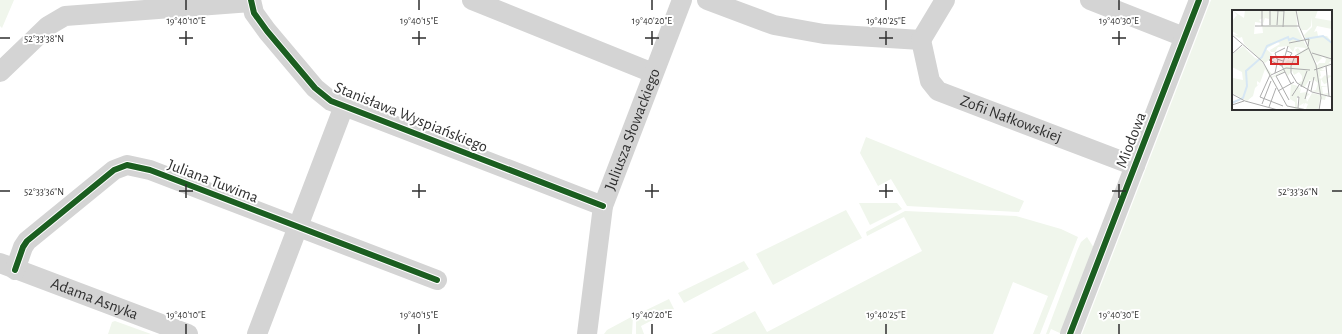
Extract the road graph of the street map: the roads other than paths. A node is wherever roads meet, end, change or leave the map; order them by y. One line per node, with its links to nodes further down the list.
1 (472, 0): 11 (street)
2 (682, 0): 11 (street, Juliusza Słowackiego)
3 (707, 0): 9 (street)
4 (945, 0): 9 (street)
5 (1090, 0): 8 (street)
6 (1199, 0): 8 (street, Miodowa)
7 (251, 1): 10 (street); 12 (street, Stanisława Wyspiańskiego)
8 (1184, 37): 13 (street, Miodowa)
9 (921, 40): 13 (street, Zofii Nałkowskiej)
10 (0, 72)
11 (654, 73): 14 (street, Juliusza Słowackiego)
12 (344, 106): 14 (street, Stanisława Wyspiańskiego); 15 (street)
13 (1135, 166): 21 (street, Miodowa)
14 (603, 206): 20 (street, Juliusza Słowackiego)
15 (297, 227): 16 (street, Juliana Tuwima); 17 (street, Juliana Tuwima); 19 (street)
16 (7, 266): 18 (street, Adama Asnyka)
17 (437, 280)
18 (188, 334)
19 (257, 334)
20 (587, 334)
21 (1070, 334)

